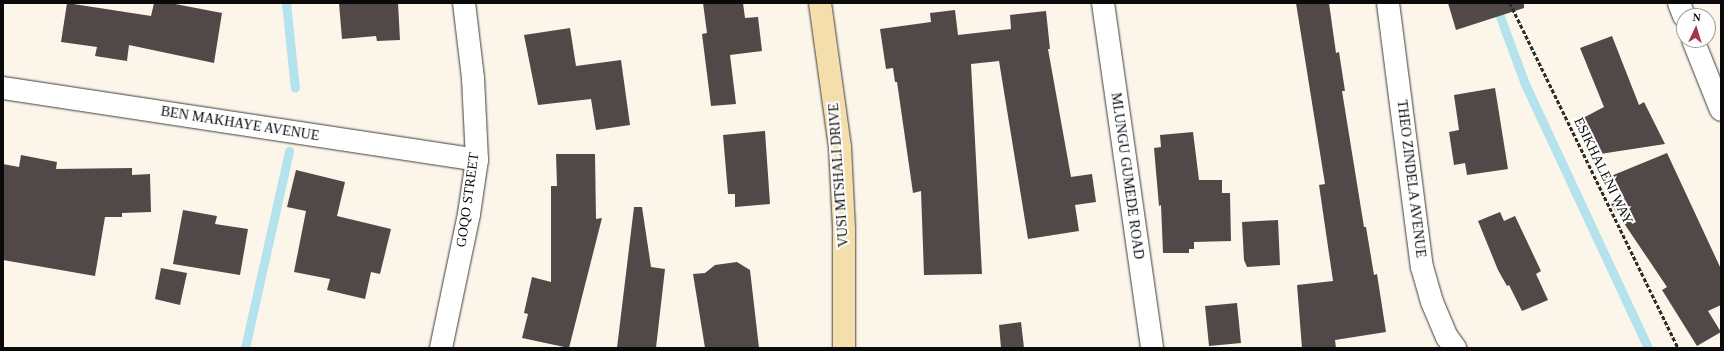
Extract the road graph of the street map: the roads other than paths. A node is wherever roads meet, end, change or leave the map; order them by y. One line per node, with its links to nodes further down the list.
1 (464, 3): 8 (street, GOQO STREET)
2 (820, 3): 10 (street, VUSI MTSHALI DRIVE)
3 (1103, 3): 11 (street, MLUNGU GUMEDE ROAD)
4 (1388, 3): 12 (street, THEO ZINDELA AVENUE)
5 (1696, 48): 7 (street)
6 (3, 88): 8 (street, BEN MAKHAYE AVENUE)
7 (1721, 110)
8 (477, 160): 9 (street, GOQO STREET)
9 (441, 348)
10 (844, 348)
11 (1152, 348)
12 (1455, 348)

